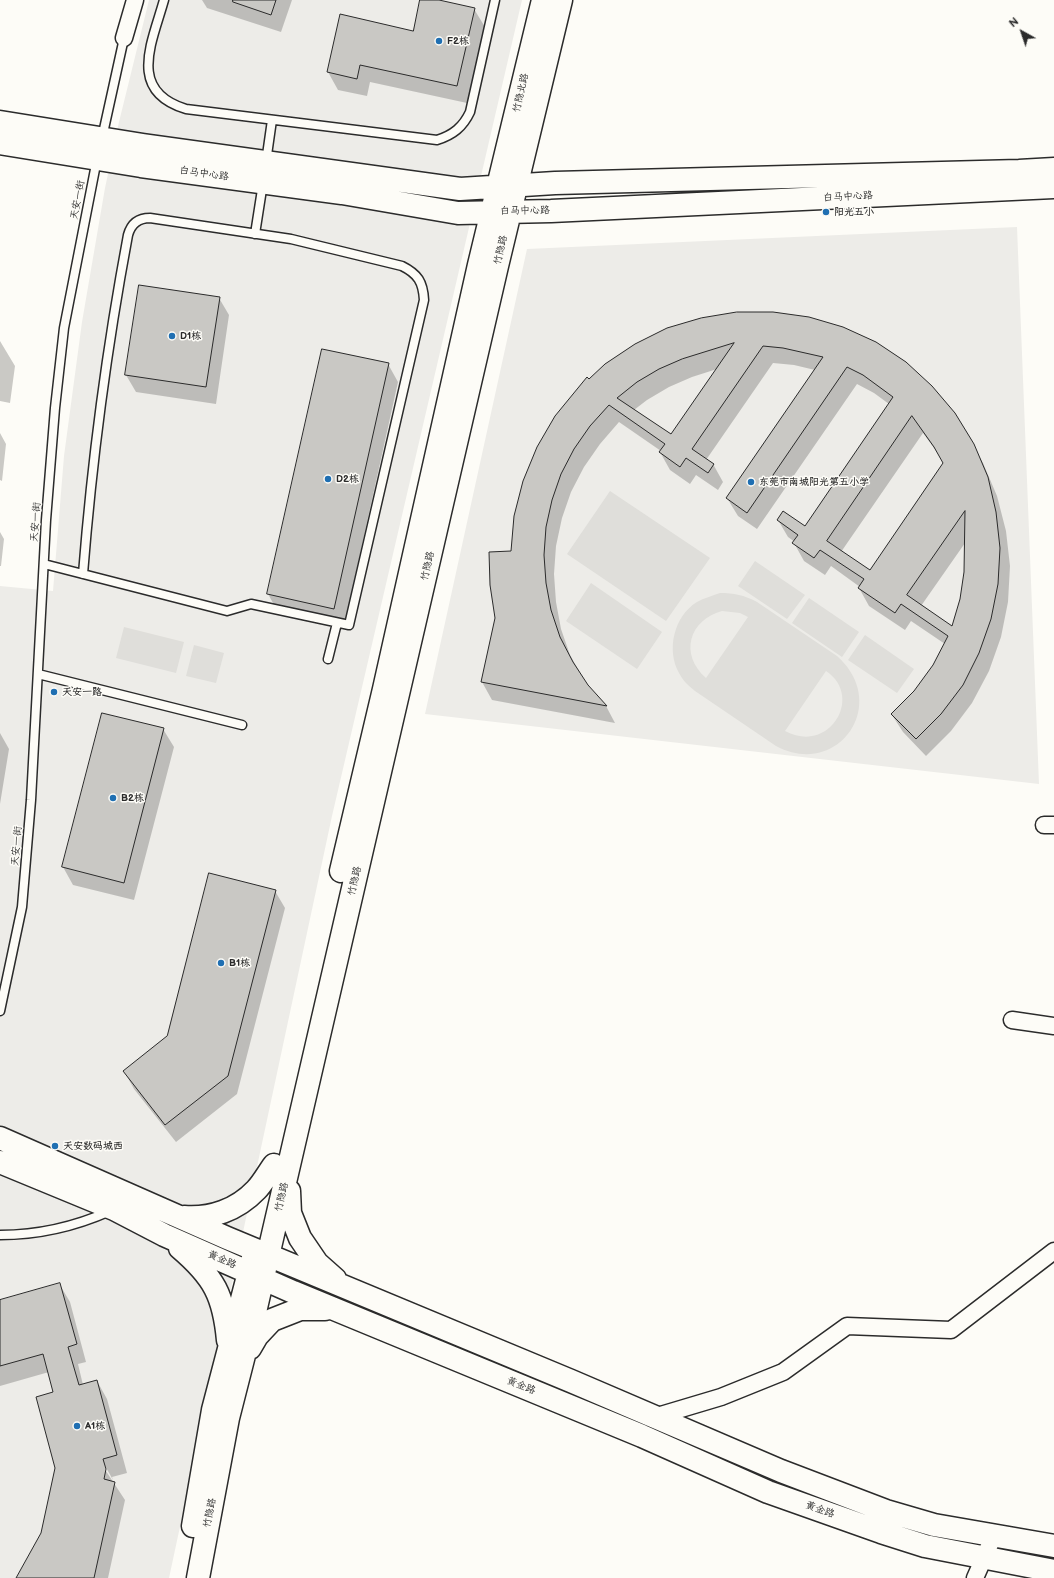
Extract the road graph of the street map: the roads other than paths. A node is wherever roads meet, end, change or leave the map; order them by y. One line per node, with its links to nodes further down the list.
1 (135, 0): 6 (street)
2 (164, 0): 7 (lane)
3 (495, 0): 7 (lane)
4 (543, 0): 13 (street, 竹隐北路)
5 (561, 0): 13 (street, 竹隐北路)
6 (124, 38): 10 (lane, 天安一街)
7 (272, 120): 12 (lane)
8 (0, 122): 10 (street, 白马中心路)
9 (0, 143): 10 (street, 白马中心路)
10 (100, 149): 12 (street, 白马中心路); 17 (lane, 天安一街)
11 (1054, 169): 13 (street, 白马中心路)
12 (264, 172): 13 (street, 白马中心路); 15 (street, 白马中心路); 16 (lane)
13 (507, 186): 15 (street, 竹隐路)
14 (1054, 187): 15 (street, 白马中心路)
15 (501, 212): 28 (street, 竹隐路)
16 (255, 234): 18 (lane); 19 (lane)
17 (44, 564): 18 (lane); 21 (lane, 天安一街)
18 (83, 574): 19 (lane)
19 (337, 623): 20 (lane)
20 (328, 659)
21 (38, 674): 22 (lane); 23 (lane, 天安一街)
22 (242, 725)
23 (0, 1011)
24 (1012, 1020): 25 (street)
25 (1054, 1026)
26 (0, 1138): 30 (street)
27 (0, 1162): 29 (street, 黄金路)
28 (281, 1169): 30 (street); 34 (street, 竹隐路); 36 (street)
29 (114, 1209): 31 (lane); 32 (street, 黄金路)
30 (177, 1216): 34 (street)
31 (0, 1235)
32 (164, 1235): 35 (street, 黄金路); 38 (street)
33 (1054, 1251): 39 (street)
34 (262, 1253): 35 (street, 竹隐路); 36 (street)
35 (256, 1275): 37 (street, 黄金路); 38 (street, 竹隐路)
36 (347, 1288): 39 (street)
37 (335, 1309): 38 (street); 42 (street, 黄金路)
38 (236, 1356): 44 (street, 竹隐路); 45 (street, 竹隐路)
39 (654, 1417): 40 (street)
40 (994, 1535): 41 (street); 42 (street)
41 (1054, 1546)
42 (985, 1557): 43 (street, 黄金路); 46 (street)
43 (1054, 1571)
44 (183, 1578)
45 (198, 1578)
46 (975, 1578)

